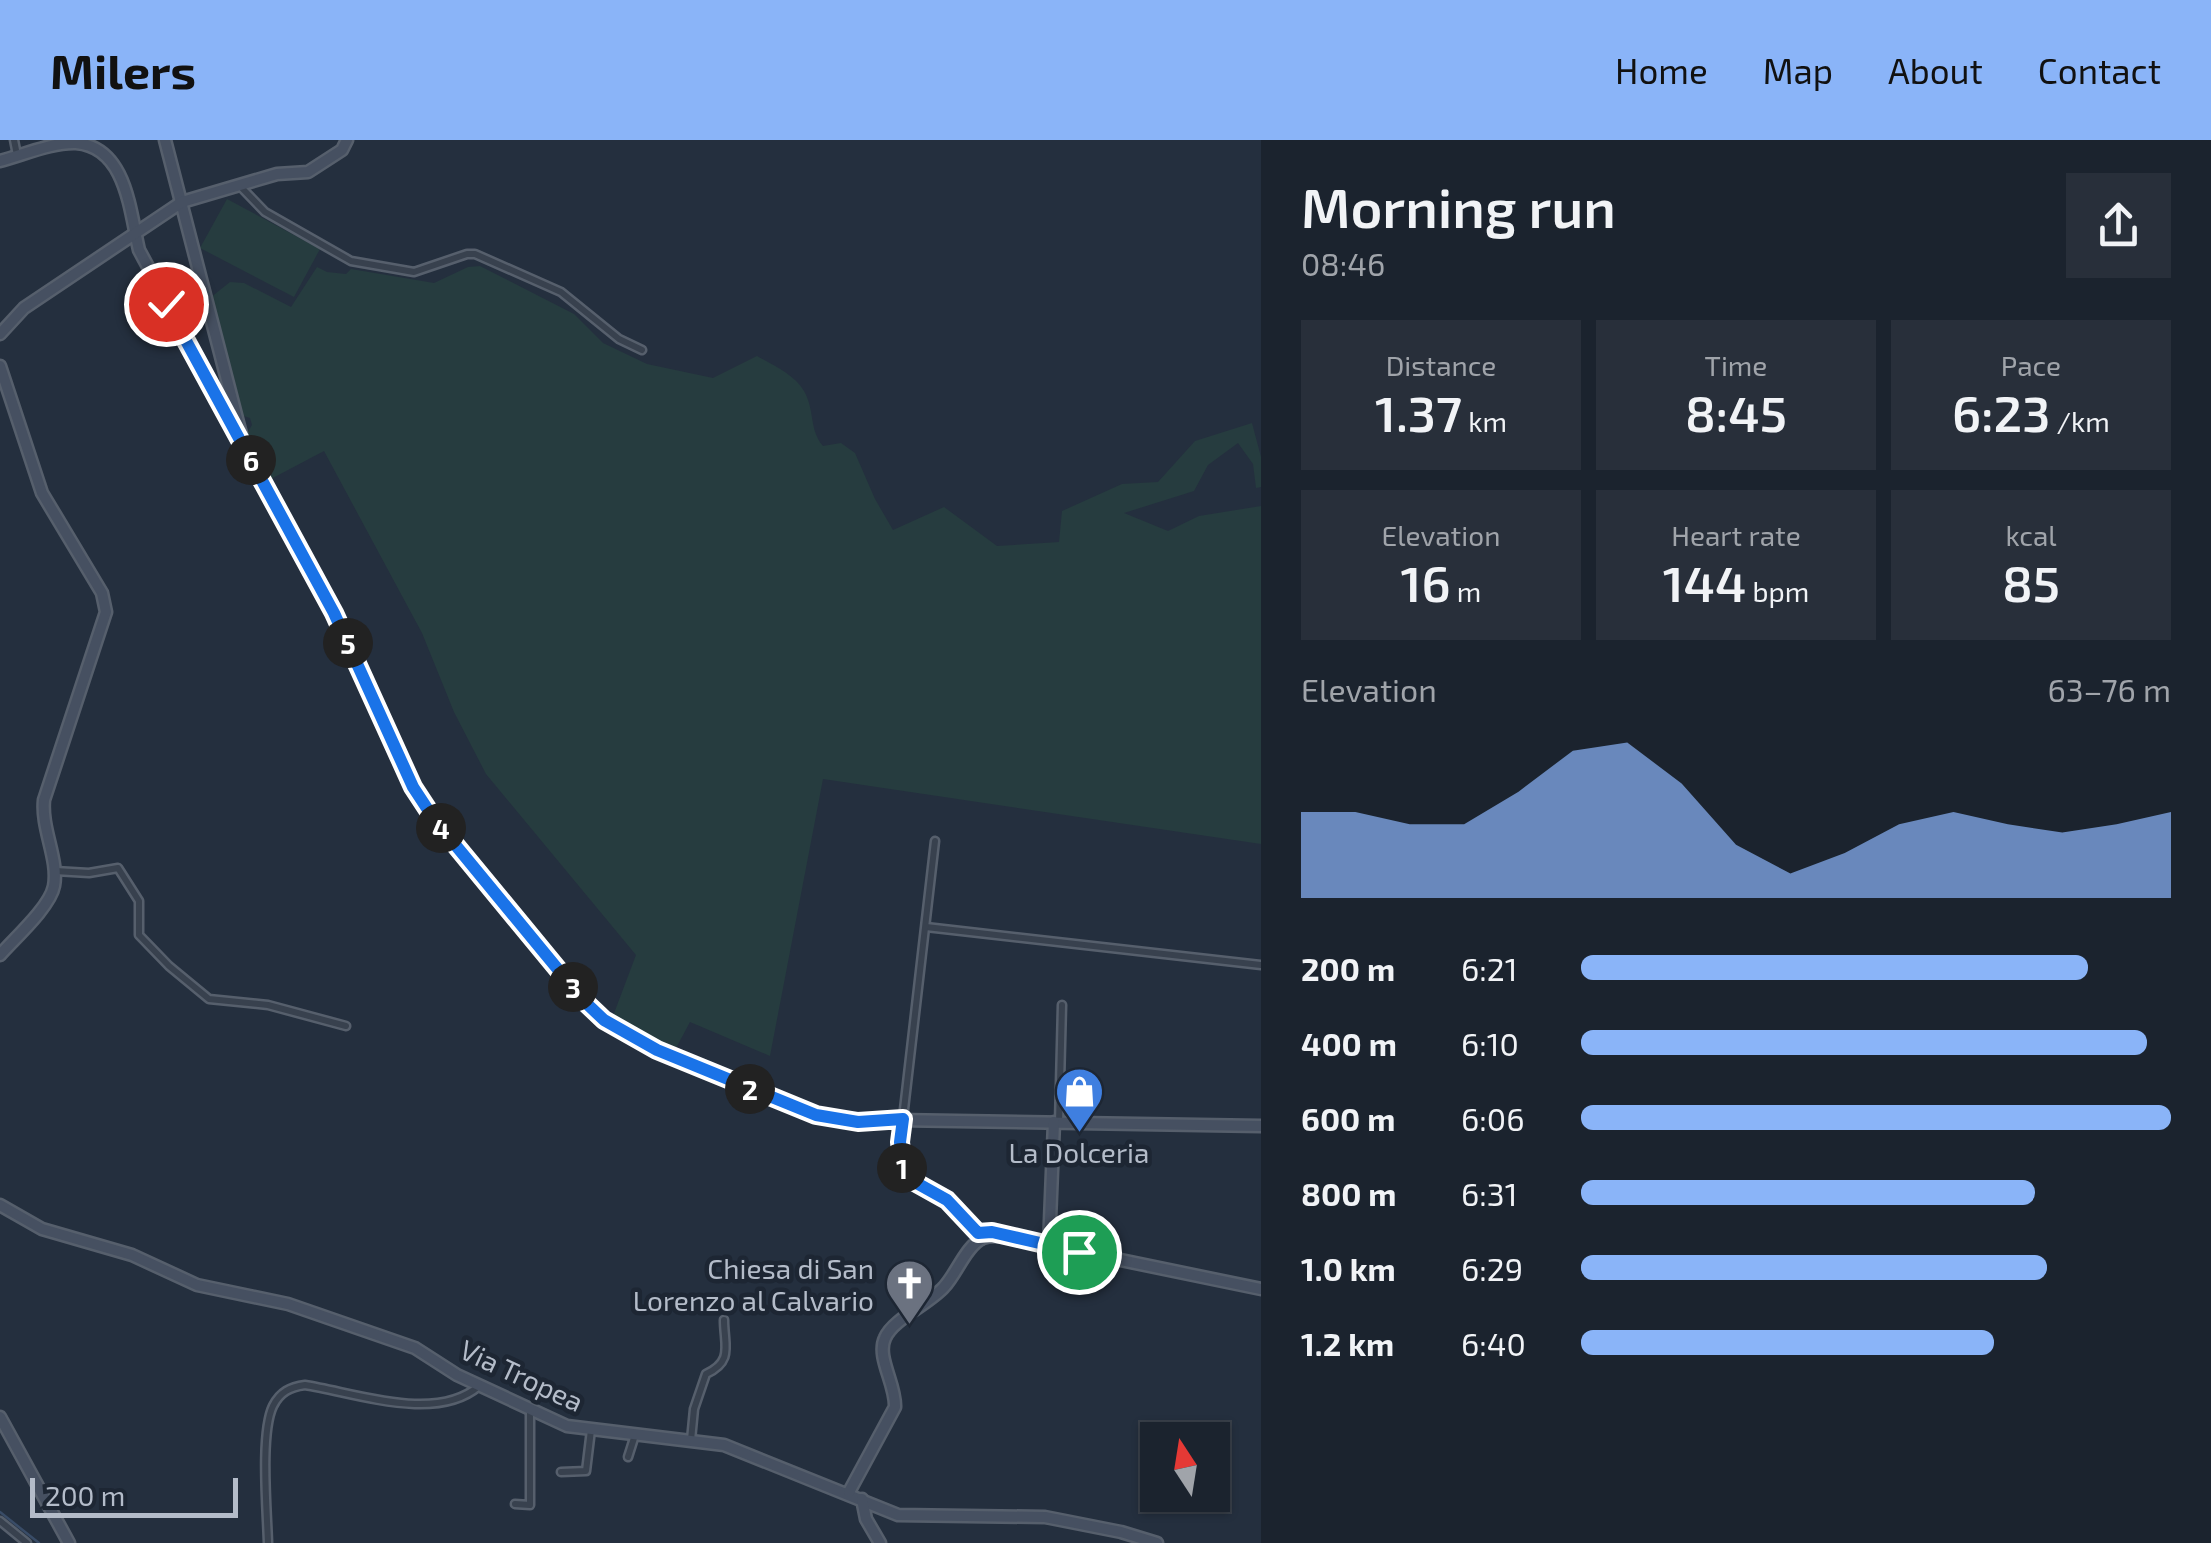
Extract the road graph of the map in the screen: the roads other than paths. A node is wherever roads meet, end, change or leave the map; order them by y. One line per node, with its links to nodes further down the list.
1 (14, 140): 5 (street)
2 (165, 140): 8 (street)
3 (347, 140): 7 (street)
4 (57, 143): 5 (street); 9 (street)
5 (18, 156): 6 (street)
6 (0, 160)
7 (238, 184): 8 (street); 13 (street)
8 (182, 202): 9 (street); 10 (street)
9 (135, 234): 11 (street); 12 (street)
10 (204, 288): 11 (street); 14 (street)
11 (166, 304): 16 (street)
12 (0, 334)
13 (642, 350)
14 (222, 360): 16 (street); 17 (street)
15 (0, 366): 19 (street)
16 (199, 366): 17 (street)
17 (257, 472): 25 (street)
18 (935, 841): 20 (street)
19 (54, 871): 21 (street); 24 (street)
20 (926, 927): 22 (street); 25 (street)
21 (0, 955)
22 (1261, 965)
23 (1062, 1005): 26 (street)
24 (346, 1026)
25 (903, 1119): 26 (street); 29 (street)
26 (1056, 1122): 27 (street); 30 (street)
27 (1261, 1126)
28 (0, 1205): 33 (street, Via Tropea)
29 (980, 1236): 30 (street); 41 (street)
30 (1049, 1245): 31 (street)
31 (1261, 1289)
32 (724, 1320): 38 (street)
33 (480, 1385): 34 (street, Via Tropea); 47 (street)
34 (530, 1409): 36 (street, Via Tropea); 43 (street)
35 (0, 1416): 46 (street)
36 (590, 1430): 37 (street, Via Tropea); 40 (street)
37 (636, 1434): 38 (street, Via Tropea); 39 (street)
38 (691, 1440): 41 (street, Via Tropea)
39 (628, 1458)
40 (562, 1472)
41 (849, 1492): 42 (street, Via Tropea)
42 (862, 1499): 48 (street); 49 (street, Via Tropea)
43 (515, 1504)
44 (0, 1520): 45 (street)
45 (28, 1543)
46 (69, 1543)
47 (268, 1543)
48 (880, 1543)
49 (1156, 1543)

